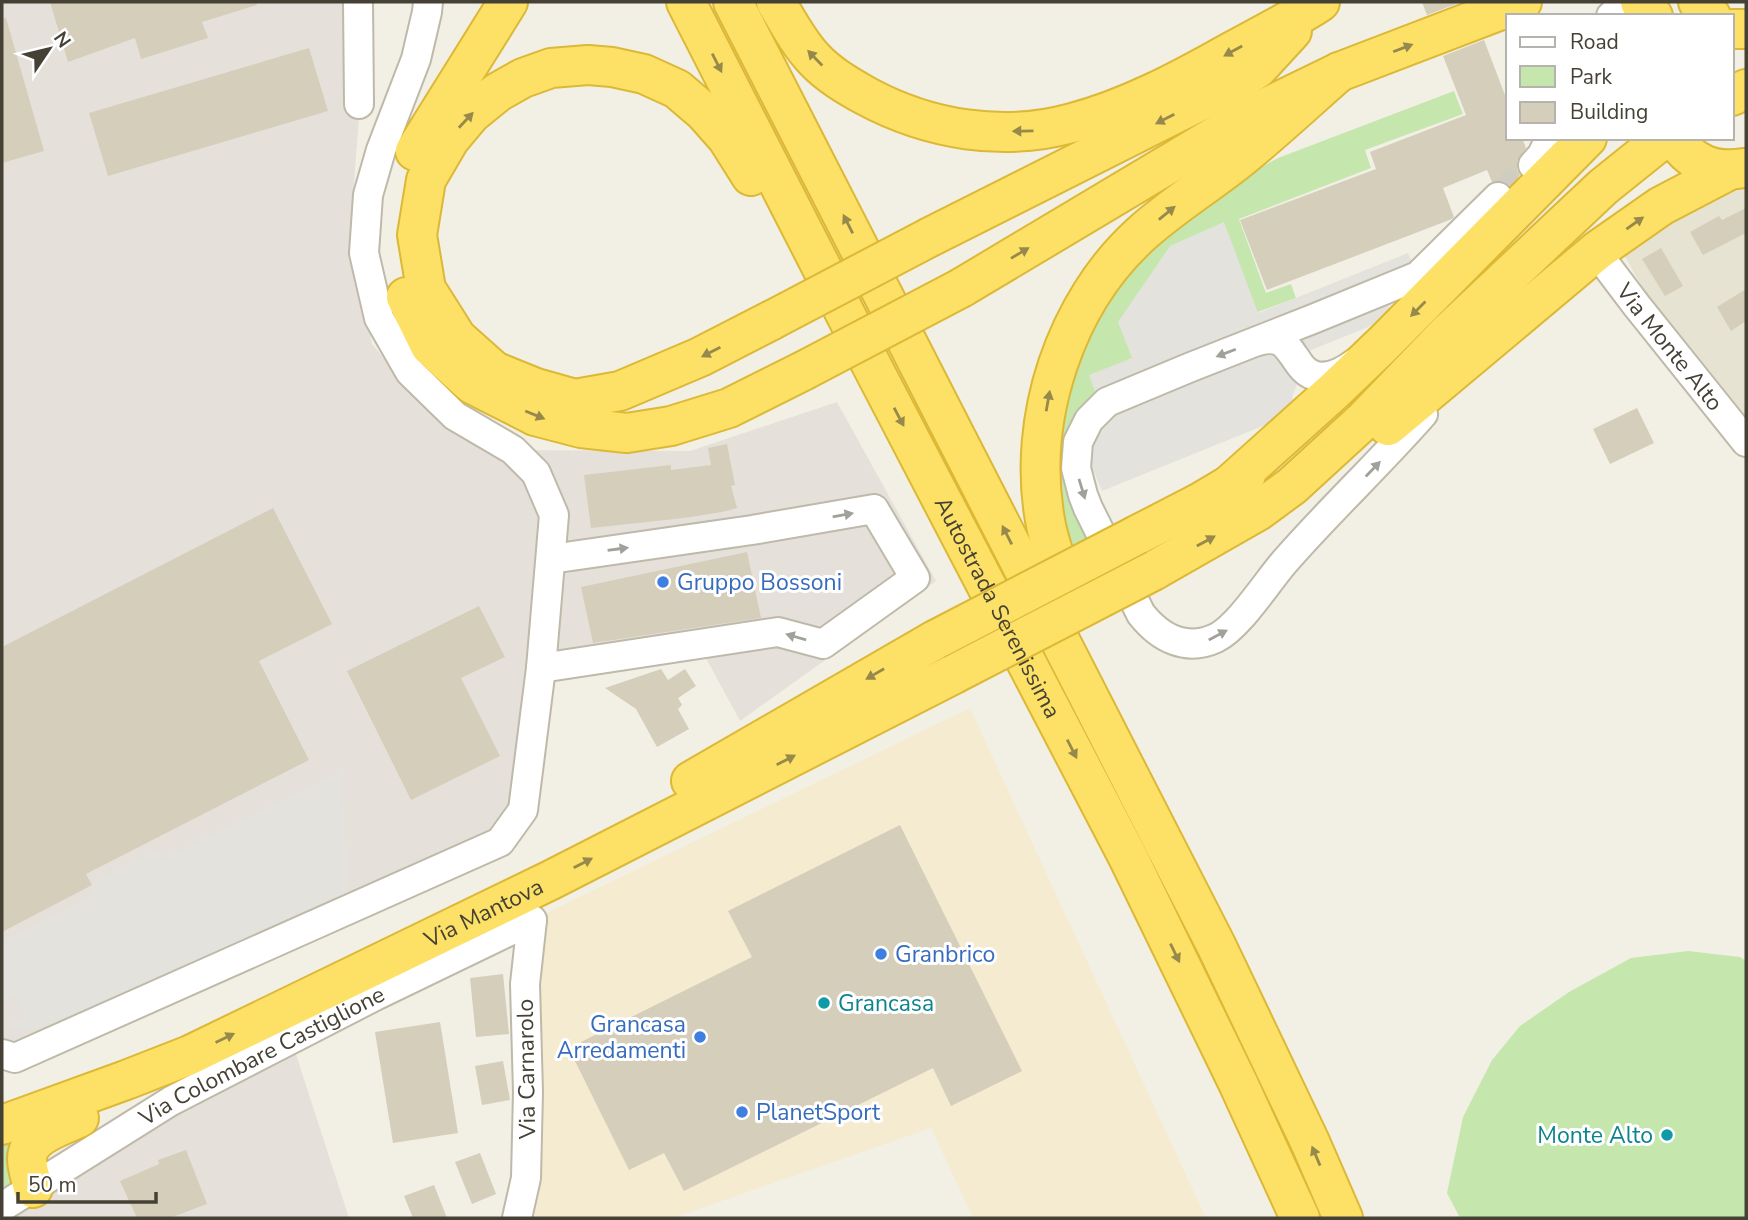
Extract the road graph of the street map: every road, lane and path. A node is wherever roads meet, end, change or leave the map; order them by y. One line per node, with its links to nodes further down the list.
1 (358, 2): 12 (street)
2 (428, 2): 30 (street)
3 (509, 2): 11 (highway, one-way to 11, bridge)
4 (685, 2): 26 (highway, Autostrada Serenissima, one-way to 26)
5 (733, 2): 32 (highway, Autostrada Serenissima, one-way to 5)
6 (776, 2): 8 (highway, one-way to 6)
7 (1522, 2): 11 (highway, one-way to 7)
8 (1317, 4): 26 (highway, one-way to 26, bridge)
9 (1648, 9): 10 (street)
10 (1613, 14)
11 (1339, 72): 32 (highway, one-way to 11)
12 (359, 104)
13 (1549, 140): 16 (street)
14 (1585, 140): 24 (highway, one-way to 24)
15 (1674, 142): 17 (highway); 22 (highway)
16 (1533, 165)
17 (1737, 170): 19 (highway, one-way to 17)
18 (1498, 197): 20 (street)
19 (1598, 250): 21 (highway); 27 (street, Via Monte Alto)
20 (1313, 319): 23 (street); 25 (street)
21 (1509, 323): 23 (street, one-way to 21); 29 (highway)
22 (1448, 332): 28 (highway); 29 (highway)
23 (1256, 341): 25 (street)
24 (1383, 344): 25 (street); 28 (highway)
25 (1296, 358)
26 (873, 368): 40 (highway, Autostrada Serenissima, one-way to 40)
27 (1746, 442)
28 (1226, 488): 36 (highway, Via Mantova, one-way to 36, bridge)
29 (1258, 511): 35 (highway, Via Mantova, one-way to 29, bridge)
30 (551, 559): 31 (street); 31 (street, one-way to 31)
31 (541, 668): 34 (street)
32 (1174, 862): 41 (highway, Autostrada Serenissima, one-way to 32)
33 (532, 920): 38 (street, Via Colombare Castiglione); 39 (street, Via Carnarolo)
34 (2, 1054)
35 (190, 1055): 37 (highway, Via Mantova); 38 (highway)
36 (2, 1098)
37 (2, 1125)
38 (17, 1198)
39 (517, 1218)
40 (1300, 1218)
41 (1343, 1218)

